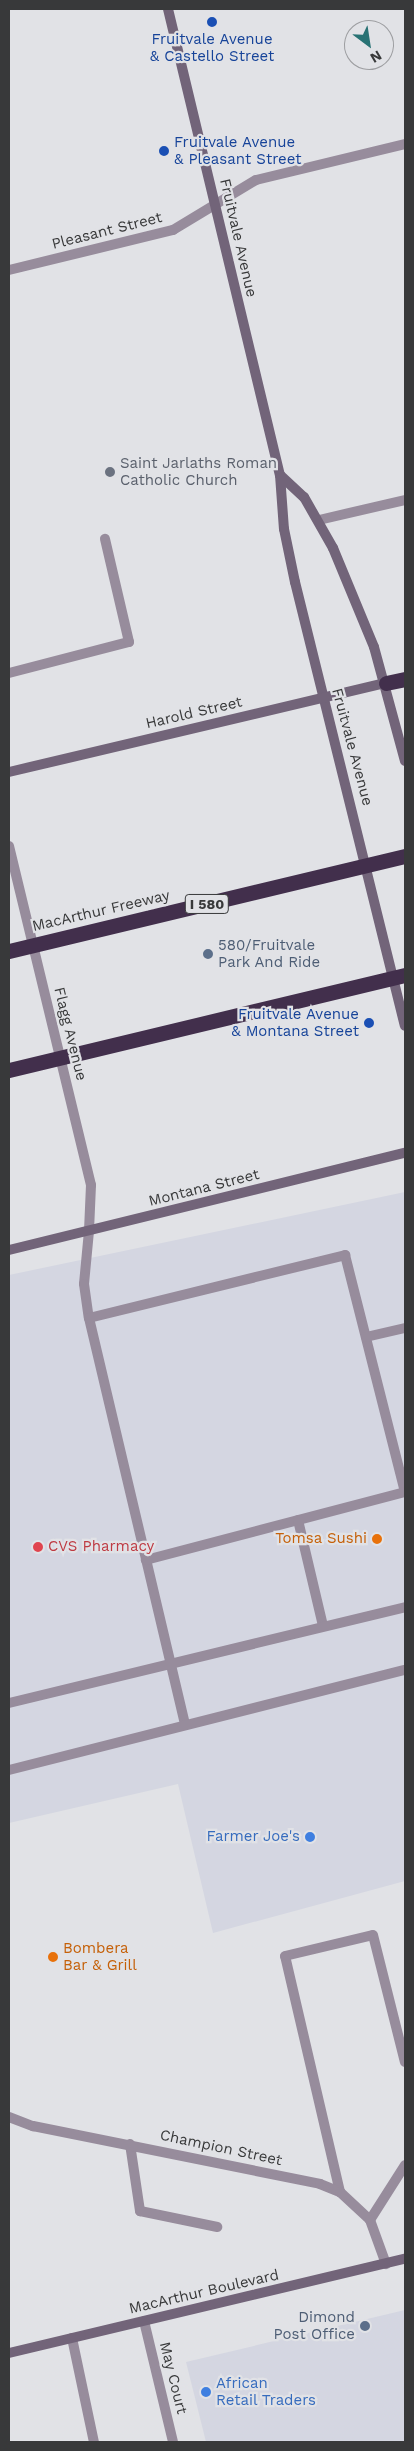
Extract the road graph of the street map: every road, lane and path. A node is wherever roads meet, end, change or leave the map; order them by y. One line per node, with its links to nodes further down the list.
1 (168, 9): 3 (main road, Fruitvale Avenue)
2 (405, 144): 3 (street, Pleasant Street)
3 (215, 206): 4 (street, Pleasant Street); 5 (main road, Fruitvale Avenue)
4 (9, 270)
5 (280, 475): 7 (main road); 12 (main road, Fruitvale Avenue)
6 (405, 500): 7 (street)
7 (319, 520): 11 (main road)
8 (105, 539): 9 (street)
9 (9, 673)
10 (405, 679): 11 (highway)
11 (386, 683): 12 (main road, Harold Street); 13 (main road)
12 (324, 699): 14 (main road, Harold Street); 19 (main road, Fruitvale Avenue)
13 (405, 761)
14 (9, 772)
15 (9, 846): 22 (street, Flagg Avenue)
16 (405, 856): 17 (highway, MacArthur Freeway / I 580, bridge)
17 (9, 952)
18 (405, 975): 20 (highway, bridge)
19 (405, 1026)
20 (9, 1070)
21 (405, 1153): 22 (main road, Montana Street)
22 (89, 1231): 23 (main road, Montana Street); 24 (street, Flagg Avenue)
23 (9, 1250)
24 (89, 1318): 26 (street); 28 (street, Flagg Avenue)
25 (405, 1328): 26 (street)
26 (366, 1337): 27 (street)
27 (298, 1520): 28 (street); 30 (street)
28 (146, 1560): 31 (street, Flagg Avenue)
29 (405, 1607): 30 (street)
30 (323, 1626): 31 (street)
31 (171, 1663): 33 (street); 34 (street, Flagg Avenue)
32 (405, 1670): 34 (street)
33 (9, 1703)
34 (185, 1726): 35 (street)
35 (9, 1770)
36 (405, 2062): 40 (street)
37 (9, 2117): 38 (street, Champion Street)
38 (130, 2144): 40 (street, Champion Street); 42 (street)
39 (405, 2164): 41 (street)
40 (340, 2192): 41 (street, Champion Street)
41 (370, 2220): 44 (street, Champion Street)
42 (217, 2227)
43 (405, 2259): 44 (main road, MacArthur Boulevard)
44 (386, 2264): 45 (main road, MacArthur Boulevard)
45 (144, 2321): 46 (main road, MacArthur Boulevard); 49 (street, May Court)
46 (72, 2338): 47 (main road, MacArthur Boulevard); 48 (street)
47 (9, 2353)
48 (94, 2442)
49 (173, 2442)

